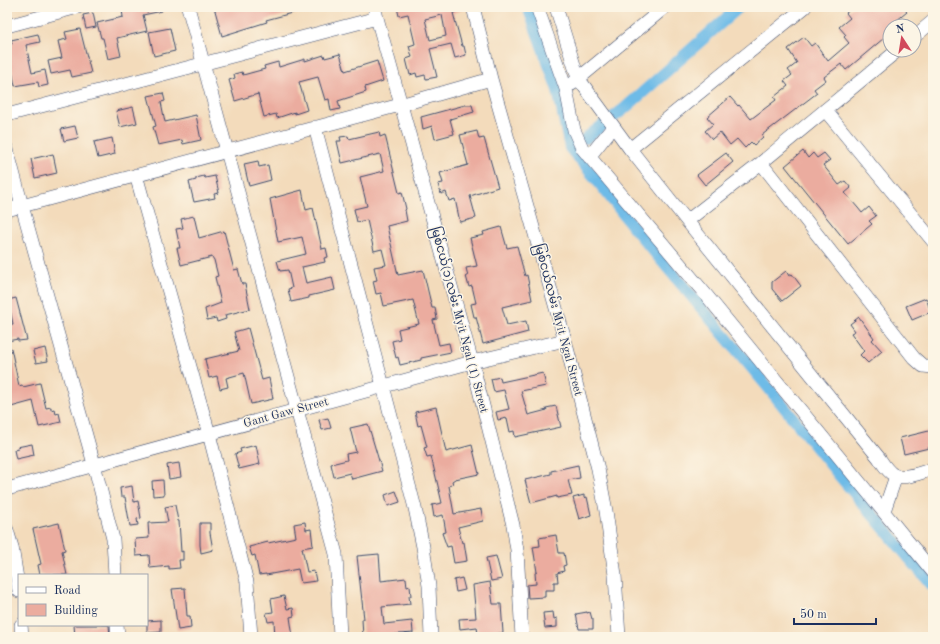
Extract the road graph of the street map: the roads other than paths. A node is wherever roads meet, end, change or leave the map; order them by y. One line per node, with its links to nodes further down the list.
1 (78, 7): 10 (street)
2 (188, 7): 13 (street)
3 (473, 7): 15 (street, မြစ်ငယ်လမ်း Myit Ngal Street)
4 (537, 7): 16 (street)
5 (556, 7): 14 (street)
6 (665, 7): 14 (street)
7 (805, 7): 23 (street)
8 (375, 12): 13 (street); 17 (street, မြစ်ငယ်(၁)လမ်း Myit Ngal (1) Street)
9 (933, 22): 11 (street)
10 (7, 26)
11 (922, 31)
12 (888, 58): 18 (street)
13 (203, 63): 19 (street); 24 (street)
14 (578, 78): 16 (street); 20 (street)
15 (491, 79): 17 (street); 32 (street, မြစ်ငယ်လမ်း Myit Ngal Street)
16 (566, 89): 25 (street)
17 (400, 105): 21 (street); 33 (street, မြစ်ငယ်(၁)လမ်း Myit Ngal (1) Street)
18 (825, 110): 26 (street); 31 (street)
19 (7, 114)
20 (610, 122): 23 (street); 25 (street)
21 (315, 127): 24 (street); 35 (street)
22 (7, 149): 28 (street)
23 (630, 149): 30 (street)
24 (227, 152): 27 (street); 36 (street)
25 (589, 157): 42 (street)
26 (762, 163): 30 (street); 34 (street)
27 (136, 175): 28 (street); 37 (street)
28 (22, 206): 29 (street); 38 (street)
29 (7, 210)
30 (687, 221): 40 (street)
31 (933, 242)
32 (565, 340): 33 (street, Gant Gaw Street); 55 (street, မြစ်ငယ်လမ်း Myit Ngal Street)
33 (472, 362): 35 (street, Gant Gaw Street); 54 (street, မြစ်ငယ်(၁)လမ်း Myit Ngal (1) Street)
34 (933, 367)
35 (384, 386): 36 (street, Gant Gaw Street); 53 (street)
36 (298, 410): 37 (street, Gant Gaw Street); 52 (street)
37 (209, 434): 38 (street, Gant Gaw Street); 51 (street)
38 (94, 464): 41 (street, Gant Gaw Street); 45 (street)
39 (933, 469): 40 (street)
40 (896, 476): 42 (street)
41 (7, 489)
42 (884, 512): 44 (street)
43 (7, 530): 46 (street)
44 (933, 572)
45 (115, 574)
46 (18, 579)
47 (21, 626): 49 (street)
48 (118, 626): 50 (street)
49 (22, 637)
50 (118, 637)
51 (250, 637)
52 (340, 637)
53 (431, 637)
54 (522, 637)
55 (619, 637)

